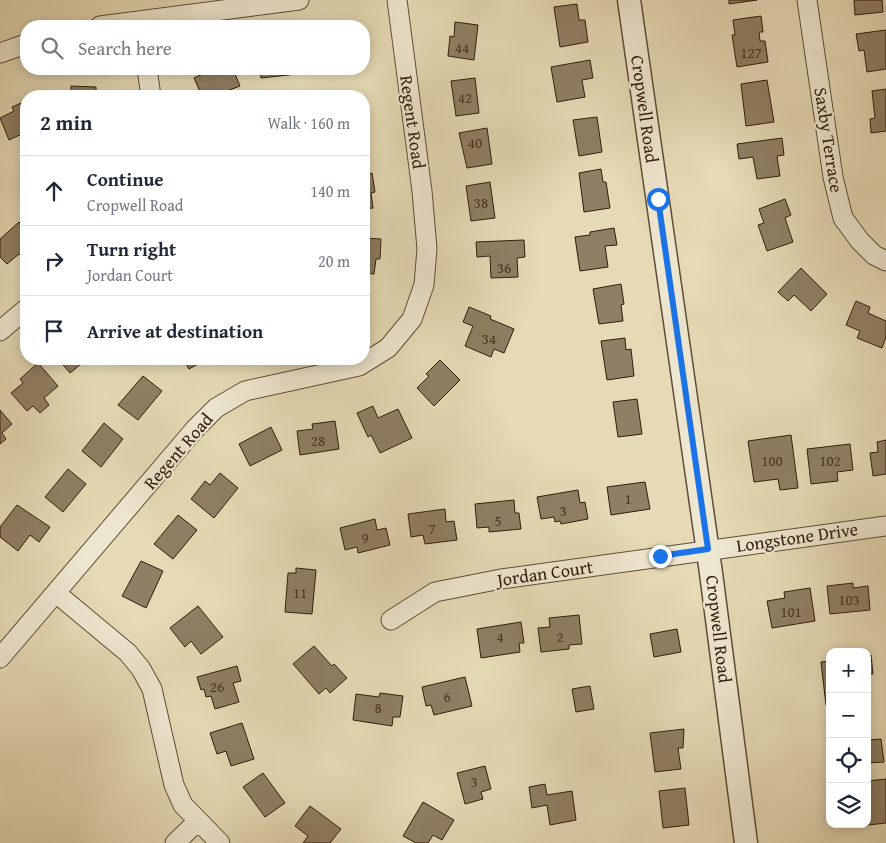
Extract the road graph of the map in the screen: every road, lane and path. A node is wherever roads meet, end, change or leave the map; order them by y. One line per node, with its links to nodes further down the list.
1 (299, 0): 5 (street)
2 (397, 0): 13 (street, Regent Road)
3 (628, 0): 16 (street, Cropwell Road)
4 (807, 0): 10 (street, Saxby Terrace)
5 (161, 20)
6 (20, 46): 7 (street)
7 (0, 53)
8 (148, 75): 9 (street)
9 (150, 90)
10 (886, 261)
11 (20, 314): 12 (street)
12 (0, 331)
13 (370, 359)
14 (361, 365): 17 (street, Regent Road)
15 (886, 526): 16 (street, Longstone Drive)
16 (708, 549): 18 (street, Jordan Court); 23 (street, Cropwell Road)
17 (56, 593): 19 (street, Regent Road); 20 (street)
18 (391, 620)
19 (0, 658)
20 (198, 821): 21 (street); 22 (street)
21 (175, 843)
22 (220, 843)
23 (746, 843)

